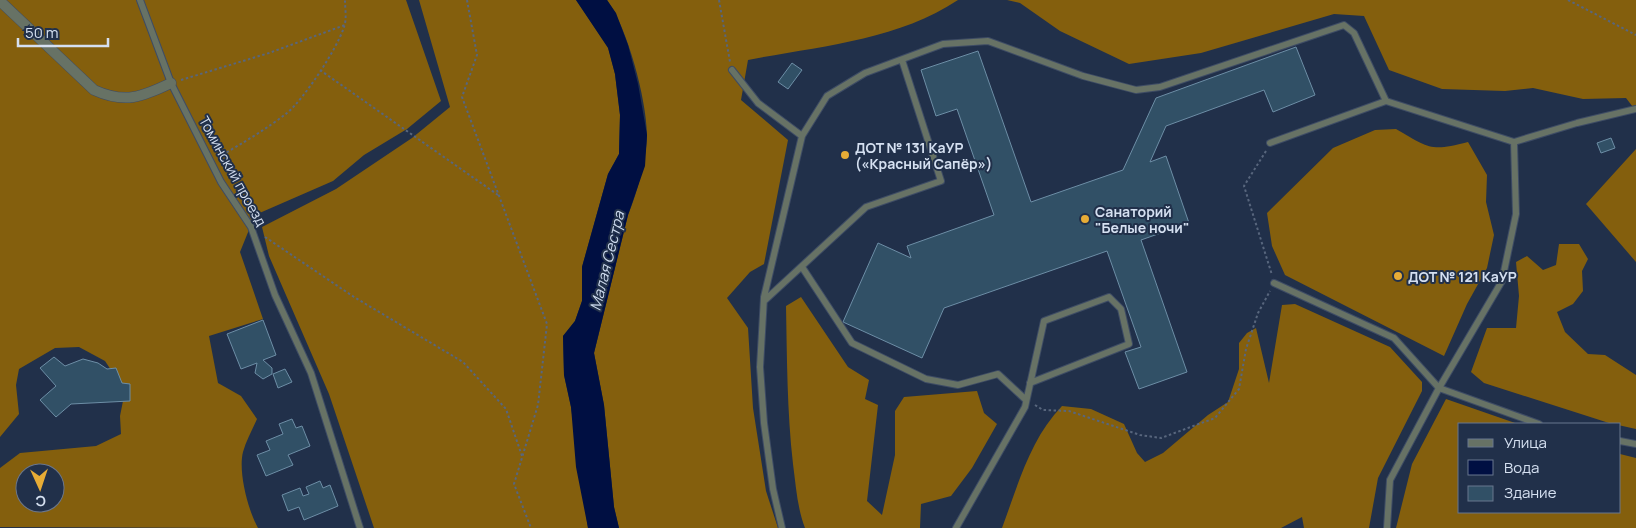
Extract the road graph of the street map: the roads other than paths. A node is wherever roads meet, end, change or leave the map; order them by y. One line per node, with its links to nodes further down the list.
1 (140, 0): 5 (lane, Томинский проезд)
2 (0, 1): 5 (street)
3 (902, 60): 6 (lane); 8 (lane); 11 (lane)
4 (732, 70): 8 (lane)
5 (171, 83): 20 (lane, Томинский проезд)
6 (1386, 100): 9 (lane); 10 (lane)
7 (1636, 109): 9 (lane)
8 (802, 136): 13 (lane)
9 (1514, 142): 15 (lane)
10 (1270, 143)
11 (802, 266): 13 (lane); 16 (lane)
12 (1274, 283): 15 (lane)
13 (764, 301): 21 (lane)
14 (1030, 383): 14 (lane); 16 (lane)
15 (1439, 388): 17 (lane); 23 (lane)
16 (1026, 400): 22 (lane)
17 (1536, 423)
18 (1621, 441): 19 (lane)
19 (1636, 444)
20 (360, 528)
21 (782, 528)
22 (956, 528)
23 (1387, 528)

